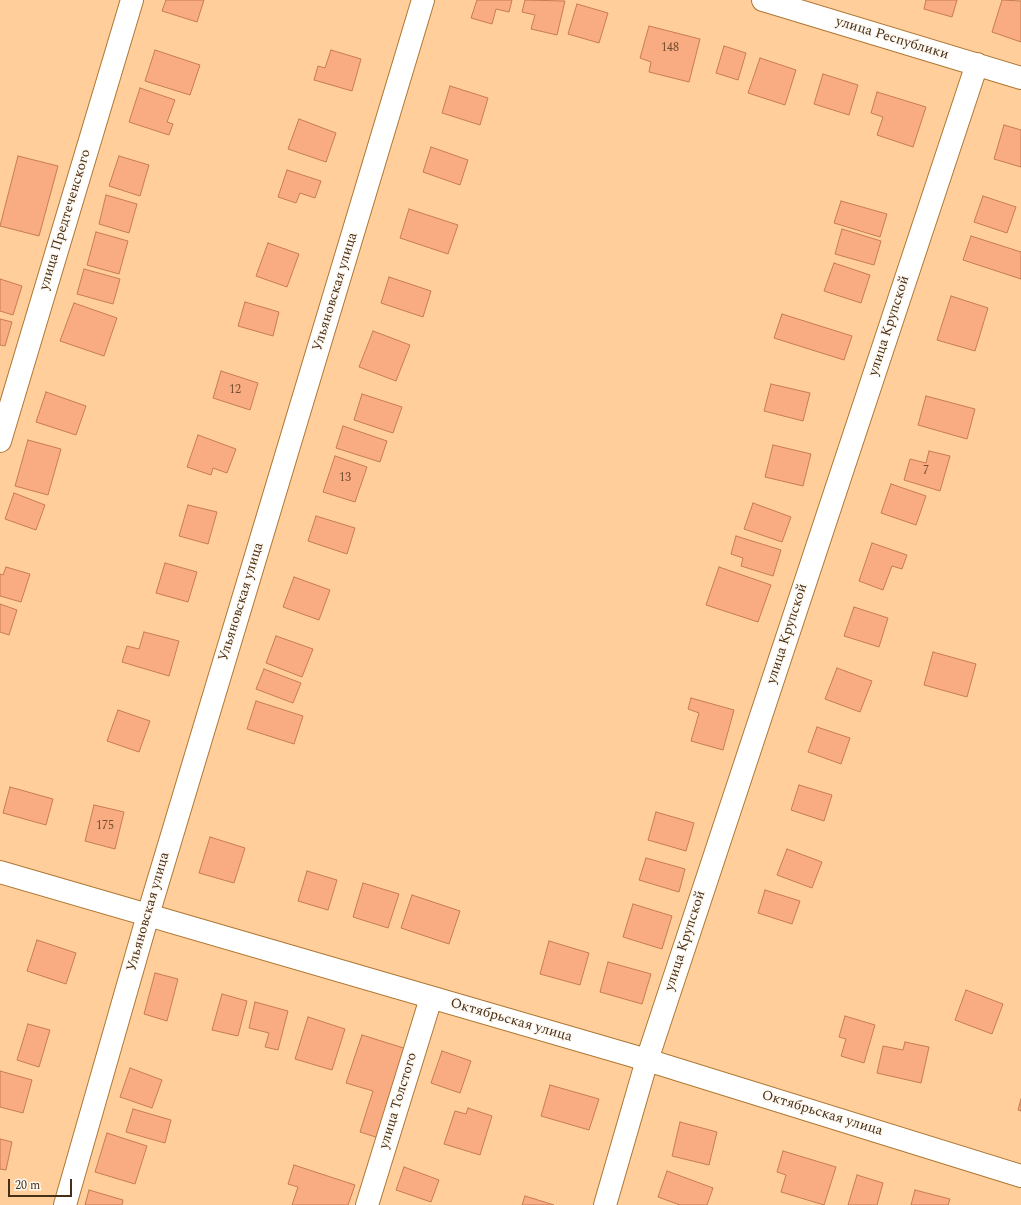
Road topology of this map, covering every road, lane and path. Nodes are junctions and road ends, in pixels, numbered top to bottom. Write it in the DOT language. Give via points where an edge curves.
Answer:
graph roads {
  1 [pos="132,0"];
  2 [pos="424,0"];
  3 [pos="762,0"];
  4 [pos="976,64"];
  5 [pos="1021,78"];
  6 [pos="0,441"];
  7 [pos="0,872"];
  8 [pos="148,914"];
  9 [pos="432,998"];
  10 [pos="647,1060"];
  11 [pos="1021,1176"];
  12 [pos="65,1205"];
  13 [pos="367,1205"];
  14 [pos="605,1205"];
  1 -- 6 [label="street, улица Предтеченского"];
  2 -- 8 [label="street, Ульяновская улица"];
  3 -- 4 [label="street, улица Республики"];
  4 -- 5 [label="street, улица Республики"];
  4 -- 10 [label="street, улица Крупской"];
  7 -- 8 [label="street, Октябрьская улица"];
  8 -- 9 [label="street, Октябрьская улица"];
  8 -- 12 [label="street, Ульяновская улица"];
  9 -- 10 [label="street, Октябрьская улица"];
  9 -- 13 [label="street, улица Толстого"];
  10 -- 11 [label="street, Октябрьская улица"];
  10 -- 14 [label="street, улица Крупской"];
}
